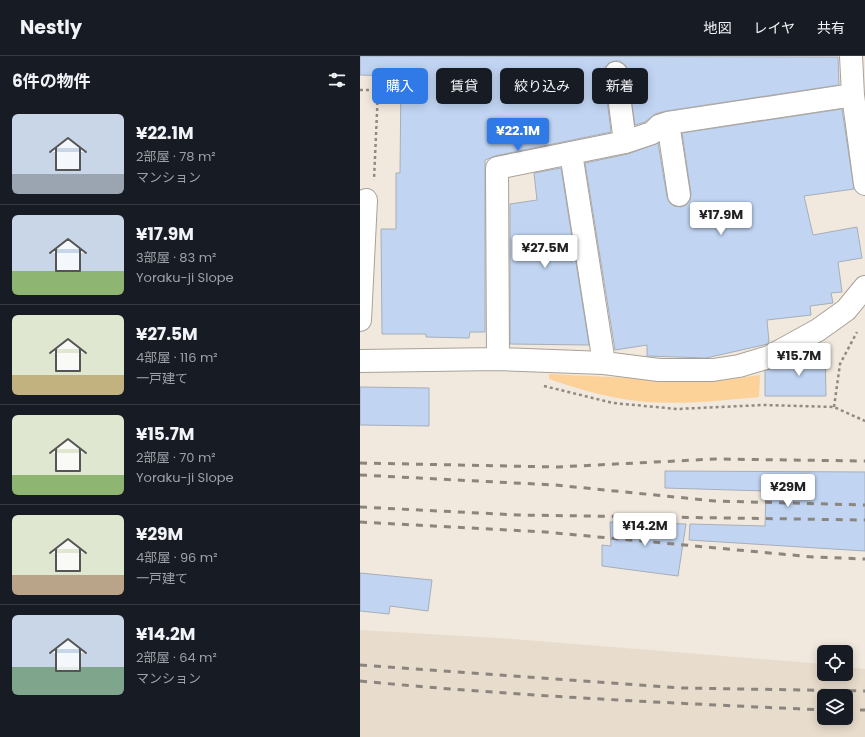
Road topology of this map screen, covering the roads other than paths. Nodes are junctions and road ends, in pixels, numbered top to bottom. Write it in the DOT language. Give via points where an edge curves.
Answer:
graph roads {
  1 [pos="851,56"];
  2 [pos="853,95"];
  3 [pos="620,104"];
  4 [pos="668,123"];
  5 [pos="625,142"];
  6 [pos="571,153"];
  7 [pos="865,184"];
  8 [pos="679,195"];
  9 [pos="366,200"];
  10 [pos="865,287"];
  11 [pos="360,320"];
  12 [pos="498,359"];
  13 [pos="360,361"];
  14 [pos="604,363"];
  1 -- 2 [label="street"];
  2 -- 4 [label="street"];
  2 -- 7 [label="street"];
  3 -- 5 [label="street"];
  4 -- 5 [label="street" via="659,126 652,133"];
  4 -- 8 [label="street"];
  5 -- 6 [label="street"];
  6 -- 12 [label="street" via="497,168"];
  6 -- 14 [label="street"];
  9 -- 11 [label="street"];
  10 -- 14 [label="street" via="846,310 818,330 769,357 739,366 713,370 659,370"];
  12 -- 13 [label="street"];
  12 -- 14 [label="street"];
}
